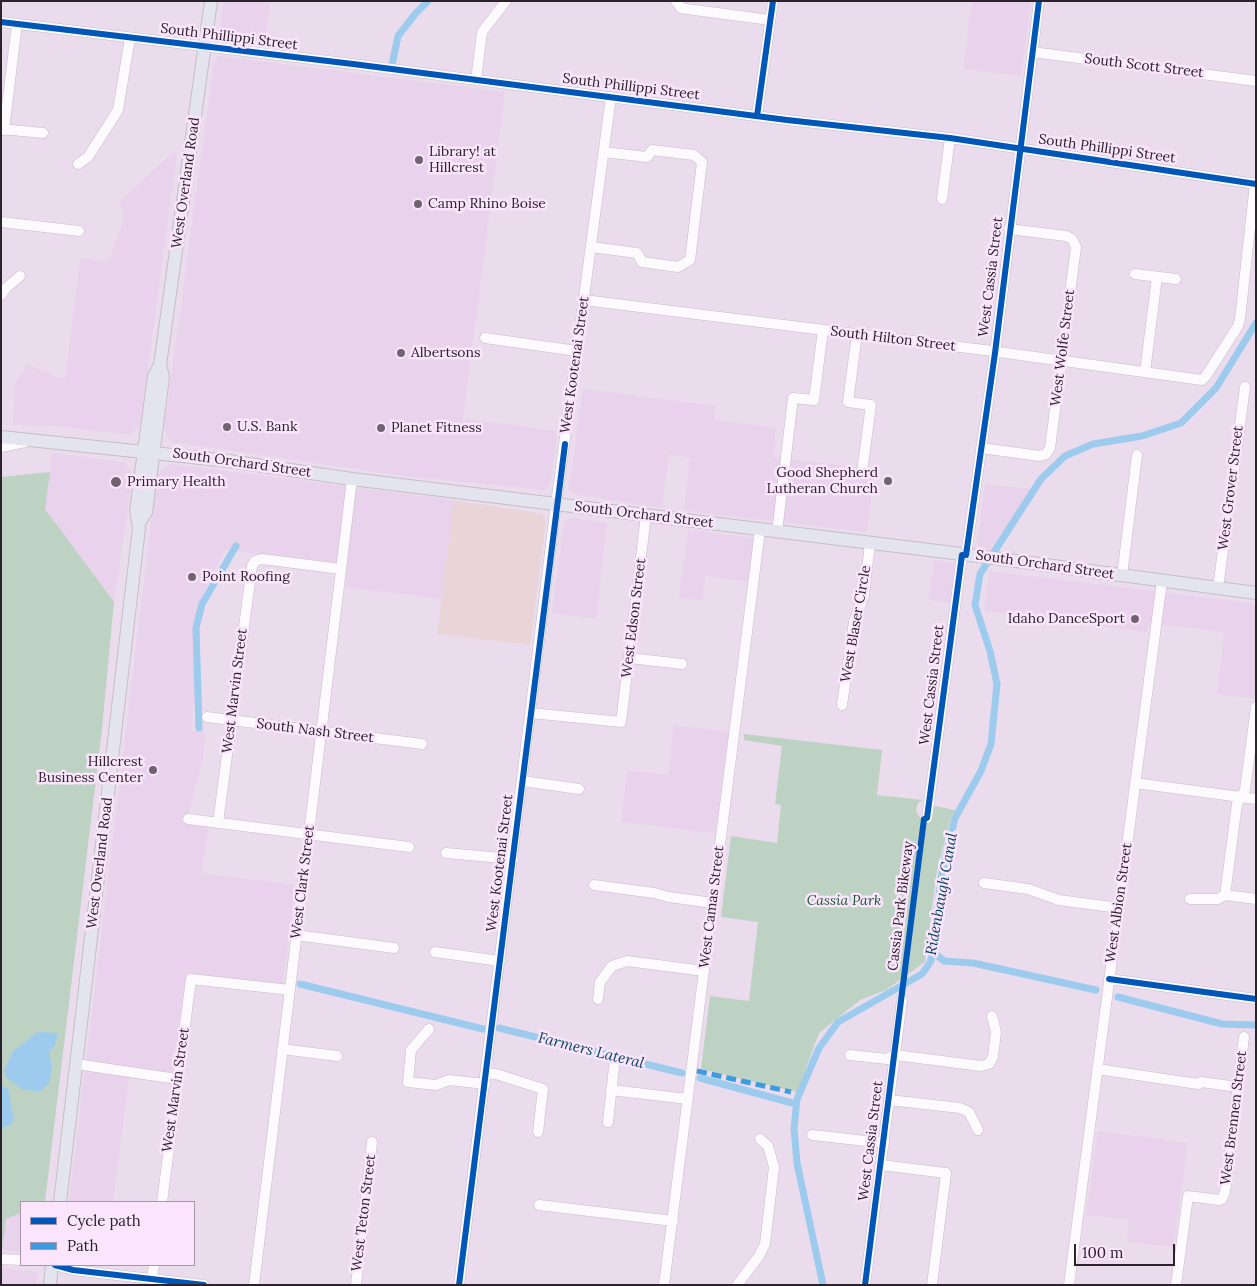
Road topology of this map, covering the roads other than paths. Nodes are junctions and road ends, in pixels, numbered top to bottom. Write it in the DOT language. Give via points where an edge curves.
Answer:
graph roads {
  1 [pos="211,1"];
  2 [pos="506,1"];
  3 [pos="772,1"];
  4 [pos="1039,1"];
  5 [pos="676,3"];
  6 [pos="770,20"];
  7 [pos="1,22"];
  8 [pos="17,24"];
  9 [pos="130,38"];
  10 [pos="205,47"];
  11 [pos="1032,52"];
  12 [pos="476,80"];
  13 [pos="1256,81"];
  14 [pos="611,97"];
  15 [pos="757,116"];
  16 [pos="2,130"];
  17 [pos="44,133"];
  18 [pos="950,138"];
  19 [pos="1019,149"];
  20 [pos="604,152"];
  21 [pos="78,164"];
  22 [pos="1256,184"];
  23 [pos="942,199"];
  24 [pos="1,222"];
  25 [pos="1009,229"];
  26 [pos="79,231"];
  27 [pos="591,247"];
  28 [pos="1135,274"];
  29 [pos="20,276"];
  30 [pos="1157,277"];
  31 [pos="1176,279"];
  32 [pos="1,294"];
  33 [pos="584,300"];
  34 [pos="823,330"];
  35 [pos="857,334"];
  36 [pos="485,338"];
  37 [pos="577,351"];
  38 [pos="994,352"];
  39 [pos="1061,361"];
  40 [pos="1145,372"];
  41 [pos="1244,387"];
  42 [pos="1,437"];
  43 [pos="31,440"];
  44 [pos="1,447"];
  45 [pos="981,448"];
  46 [pos="148,451"];
  47 [pos="1137,455"];
  48 [pos="862,472"];
  49 [pos="352,479"];
  50 [pos="556,504"];
  51 [pos="646,515"];
  52 [pos="760,530"];
  53 [pos="777,532"];
  54 [pos="870,543"];
  55 [pos="964,555"];
  56 [pos="341,569"];
  57 [pos="1122,576"];
  58 [pos="1162,581"];
  59 [pos="1218,588"];
  60 [pos="1256,593"];
  61 [pos="629,658"];
  62 [pos="682,664"];
  63 [pos="842,705"];
  64 [pos="1256,707"];
  65 [pos="531,713"];
  66 [pos="207,717"];
  67 [pos="232,720"];
  68 [pos="321,731"];
  69 [pos="422,744"];
  70 [pos="522,781"];
  71 [pos="1135,783"];
  72 [pos="579,789"];
  73 [pos="1240,797"];
  74 [pos="1256,799"];
  75 [pos="927,818"];
  76 [pos="188,819"];
  77 [pos="218,823"];
  78 [pos="308,834"];
  79 [pos="409,847"];
  80 [pos="446,853"];
  81 [pos="513,859"];
  82 [pos="984,883"];
  83 [pos="594,885"];
  84 [pos="1226,895"];
  85 [pos="1190,899"];
  86 [pos="1256,899"];
  87 [pos="713,903"];
  88 [pos="1118,908"];
  89 [pos="296,935"];
  90 [pos="394,948"];
  91 [pos="434,952"];
  92 [pos="500,961"];
  93 [pos="704,971"];
  94 [pos="1109,979"];
  95 [pos="290,990"];
  96 [pos="598,999"];
  97 [pos="1256,999"];
  98 [pos="902,1000"];
  99 [pos="992,1016"];
  100 [pos="429,1030"];
  101 [pos="1244,1037"];
  102 [pos="282,1049"];
  103 [pos="850,1055"];
  104 [pos="337,1056"];
  105 [pos="895,1056"];
  106 [pos="76,1064"];
  107 [pos="614,1067"];
  108 [pos="1097,1069"];
  109 [pos="486,1073"];
  110 [pos="177,1079"];
  111 [pos="485,1084"];
  112 [pos="1238,1087"];
  113 [pos="612,1090"];
  114 [pos="686,1099"];
  115 [pos="889,1100"];
  116 [pos="608,1122"];
  117 [pos="978,1130"];
  118 [pos="538,1132"];
  119 [pos="812,1135"];
  120 [pos="760,1139"];
  121 [pos="372,1142"];
  122 [pos="884,1143"];
  123 [pos="881,1165"];
  124 [pos="60,1201"];
  125 [pos="162,1201"];
  126 [pos="539,1205"];
  127 [pos="673,1220"];
  128 [pos="1,1259"];
  129 [pos="20,1260"];
  130 [pos="54,1266"];
  131 [pos="58,1266"];
  132 [pos="154,1266"];
  133 [pos="152,1278"];
  134 [pos="50,1285"];
  135 [pos="204,1285"];
  136 [pos="254,1285"];
  137 [pos="356,1285"];
  138 [pos="459,1285"];
  139 [pos="664,1285"];
  140 [pos="737,1285"];
  141 [pos="865,1285"];
  142 [pos="932,1285"];
  143 [pos="1069,1285"];
  144 [pos="1176,1285"];
  1 -- 10 [label="main road, West Overland Road"];
  2 -- 12 [label="street" via="482,32"];
  3 -- 6 [label="street"];
  4 -- 11 [label="street, West Cassia Street"];
  5 -- 6 [label="street" via="681,8"];
  6 -- 15 [label="street"];
  7 -- 8 [label="street, South Phillippi Street"];
  8 -- 9 [label="street, South Phillippi Street"];
  8 -- 16 [label="street"];
  9 -- 10 [label="street, South Phillippi Street"];
  9 -- 21 [label="street" via="118,110 88,157"];
  10 -- 12 [label="street, South Phillippi Street"];
  10 -- 46 [label="main road, West Overland Road" via="160,365 163,377"];
  11 -- 13 [label="street, South Scott Street"];
  11 -- 19 [label="street, West Cassia Street"];
  12 -- 14 [label="street, South Phillippi Street"];
  14 -- 15 [label="street, South Phillippi Street"];
  14 -- 20 [label="street, West Kootenai Street"];
  15 -- 18 [label="street, South Phillippi Street"];
  16 -- 17 [label="street"];
  18 -- 19 [label="street, South Phillippi Street"];
  18 -- 23 [label="street"];
  19 -- 22 [label="street, South Phillippi Street"];
  19 -- 25 [label="street, West Cassia Street"];
  20 -- 27 [label="street, West Kootenai Street"];
  20 -- 27 [label="street" via="647,157 652,150 694,155 702,162 690,260 678,267 642,262 637,253"];
  22 -- 40 [label="street, South Hilton Street" via="1240,319 1232,334 1202,380"];
  24 -- 26 [label="street"];
  25 -- 38 [label="street, West Cassia Street"];
  25 -- 39 [label="street, West Wolfe Street" via="1066,236 1076,247"];
  27 -- 33 [label="street, West Kootenai Street"];
  28 -- 30 [label="street"];
  29 -- 32 [label="street"];
  30 -- 31 [label="street"];
  30 -- 40 [label="street"];
  33 -- 34 [label="street, South Hilton Street"];
  33 -- 37 [label="street, West Kootenai Street"];
  34 -- 35 [label="street, South Hilton Street"];
  34 -- 53 [label="street" via="814,400 793,398"];
  35 -- 38 [label="street, South Hilton Street"];
  35 -- 48 [label="street" via="848,402 871,405"];
  36 -- 37 [label="street"];
  37 -- 50 [label="street, West Kootenai Street"];
  38 -- 39 [label="street, South Hilton Street"];
  38 -- 45 [label="street, West Cassia Street"];
  39 -- 40 [label="street, South Hilton Street"];
  39 -- 45 [label="street, West Wolfe Street" via="1050,448 1046,454 1040,456"];
  41 -- 59 [label="street, West Grover Street"];
  42 -- 43 [label="main road, South Orchard Street"];
  43 -- 44 [label="street"];
  43 -- 46 [label="main road, South Orchard Street"];
  45 -- 55 [label="street, West Cassia Street"];
  46 -- 49 [label="main road, South Orchard Street"];
  46 -- 106 [label="main road, West Overland Road" via="146,512 139,523"];
  47 -- 57 [label="street"];
  49 -- 50 [label="main road, South Orchard Street"];
  49 -- 56 [label="street, West Clark Street"];
  50 -- 51 [label="main road, South Orchard Street"];
  50 -- 65 [label="street, West Kootenai Street"];
  51 -- 52 [label="main road, South Orchard Street"];
  51 -- 61 [label="street, West Edson Street"];
  52 -- 53 [label="main road, South Orchard Street"];
  52 -- 87 [label="street, West Camas Street"];
  53 -- 54 [label="main road, South Orchard Street"];
  54 -- 55 [label="main road, South Orchard Street"];
  54 -- 63 [label="street, West Blaser Circle" via="864,595 854,622"];
  55 -- 57 [label="main road, South Orchard Street"];
  55 -- 75 [label="street, West Cassia Street"];
  56 -- 67 [label="street, West Marvin Street" via="262,559 255,561"];
  56 -- 68 [label="street, West Clark Street"];
  57 -- 58 [label="main road, South Orchard Street"];
  58 -- 59 [label="main road, South Orchard Street"];
  58 -- 71 [label="street, West Albion Street"];
  59 -- 60 [label="main road, South Orchard Street"];
  61 -- 62 [label="street"];
  61 -- 65 [label="street, West Edson Street" via="621,722"];
  64 -- 73 [label="street" via="1245,790"];
  65 -- 70 [label="street, West Kootenai Street"];
  66 -- 67 [label="street, South Nash Street"];
  67 -- 68 [label="street, South Nash Street"];
  67 -- 77 [label="street, West Marvin Street"];
  68 -- 69 [label="street, South Nash Street"];
  68 -- 78 [label="street, West Clark Street"];
  70 -- 72 [label="street, West Kootenai Street"];
  70 -- 81 [label="street, West Kootenai Street"];
  71 -- 73 [label="street"];
  71 -- 88 [label="street, West Albion Street"];
  73 -- 74 [label="street"];
  73 -- 84 [label="street" via="1236,804"];
  76 -- 77 [label="street"];
  77 -- 78 [label="street"];
  78 -- 79 [label="street"];
  78 -- 89 [label="street, West Clark Street"];
  80 -- 81 [label="street"];
  81 -- 92 [label="street, West Kootenai Street"];
  82 -- 88 [label="street" via="1028,889 1059,900"];
  83 -- 87 [label="street"];
  84 -- 85 [label="street" via="1218,899"];
  84 -- 86 [label="street"];
  87 -- 93 [label="street, West Camas Street"];
  88 -- 94 [label="street, West Albion Street"];
  89 -- 90 [label="street"];
  89 -- 95 [label="street, West Clark Street"];
  91 -- 92 [label="street"];
  92 -- 109 [label="street, West Kootenai Street"];
  93 -- 96 [label="street" via="627,961 612,966 600,982"];
  93 -- 114 [label="street, West Camas Street"];
  94 -- 97 [label="street"];
  94 -- 108 [label="street, West Albion Street"];
  95 -- 102 [label="street, West Clark Street"];
  95 -- 110 [label="street, West Marvin Street" via="191,979"];
  98 -- 105 [label="street, West Cassia Street"];
  99 -- 105 [label="street" via="996,1032 989,1064 981,1066"];
  100 -- 111 [label="street" via="411,1050 408,1082 436,1085 449,1080"];
  101 -- 112 [label="street, West Brennen Street"];
  102 -- 104 [label="street"];
  102 -- 136 [label="street, West Clark Street"];
  103 -- 105 [label="street" via="887,1059"];
  105 -- 115 [label="street, West Cassia Street"];
  106 -- 110 [label="street"];
  106 -- 124 [label="main road, West Overland Road"];
  107 -- 113 [label="street"];
  108 -- 112 [label="street"];
  108 -- 143 [label="street, West Albion Street"];
  109 -- 111 [label="street, West Kootenai Street"];
  109 -- 118 [label="street" via="543,1089"];
  110 -- 125 [label="street, West Marvin Street"];
  111 -- 138 [label="street, West Kootenai Street"];
  112 -- 144 [label="street, West Brennen Street" via="1225,1192 1222,1199 1216,1200 1188,1196"];
  113 -- 114 [label="street"];
  113 -- 116 [label="street"];
  114 -- 127 [label="street, West Camas Street"];
  115 -- 117 [label="street" via="960,1108 969,1112"];
  115 -- 122 [label="street, West Cassia Street"];
  119 -- 122 [label="street"];
  120 -- 140 [label="street" via="768,1146 774,1167 765,1244"];
  121 -- 137 [label="street, West Teton Street"];
  122 -- 123 [label="street, West Cassia Street"];
  123 -- 141 [label="street, West Cassia Street"];
  123 -- 142 [label="street" via="946,1174"];
  126 -- 127 [label="street"];
  127 -- 139 [label="street, West Camas Street"];
  128 -- 129 [label="street"];
  130 -- 134 [label="main road"];
  131 -- 133 [label="street"];
  132 -- 133 [label="street"];
  133 -- 135 [label="street"];
}
